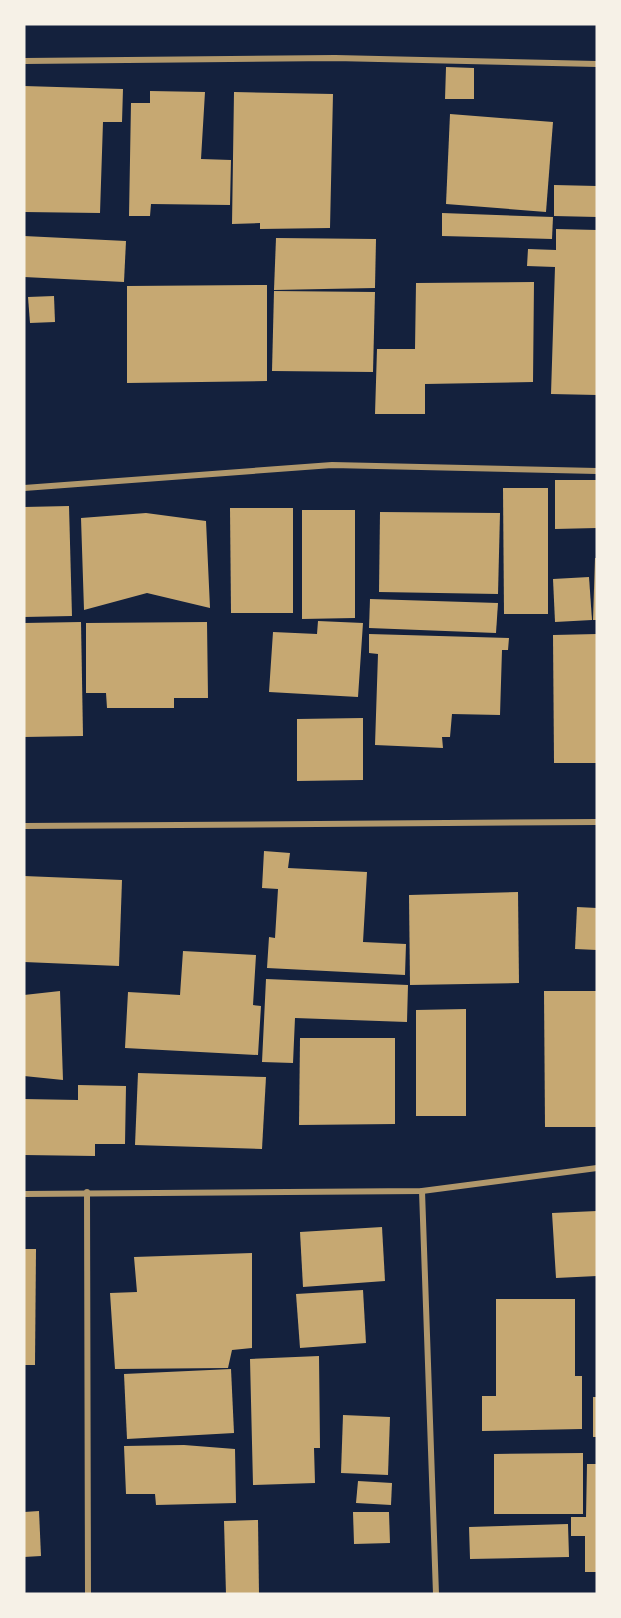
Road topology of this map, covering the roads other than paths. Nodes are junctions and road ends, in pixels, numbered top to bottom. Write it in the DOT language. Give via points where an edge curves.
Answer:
graph roads {
  1 [pos="24,62"];
  2 [pos="597,64"];
  3 [pos="597,471"];
  4 [pos="24,488"];
  5 [pos="597,822"];
  6 [pos="24,826"];
  7 [pos="597,1168"];
  8 [pos="422,1191"];
  9 [pos="87,1192"];
  10 [pos="24,1194"];
  11 [pos="88,1594"];
  12 [pos="436,1594"];
  1 -- 2 [label="street" via="335,58"];
  3 -- 4 [label="street" via="332,465"];
  5 -- 6 [label="street"];
  7 -- 8 [label="street"];
  8 -- 9 [label="street"];
  8 -- 12 [label="street"];
  9 -- 10 [label="street"];
  9 -- 11 [label="street"];
}
